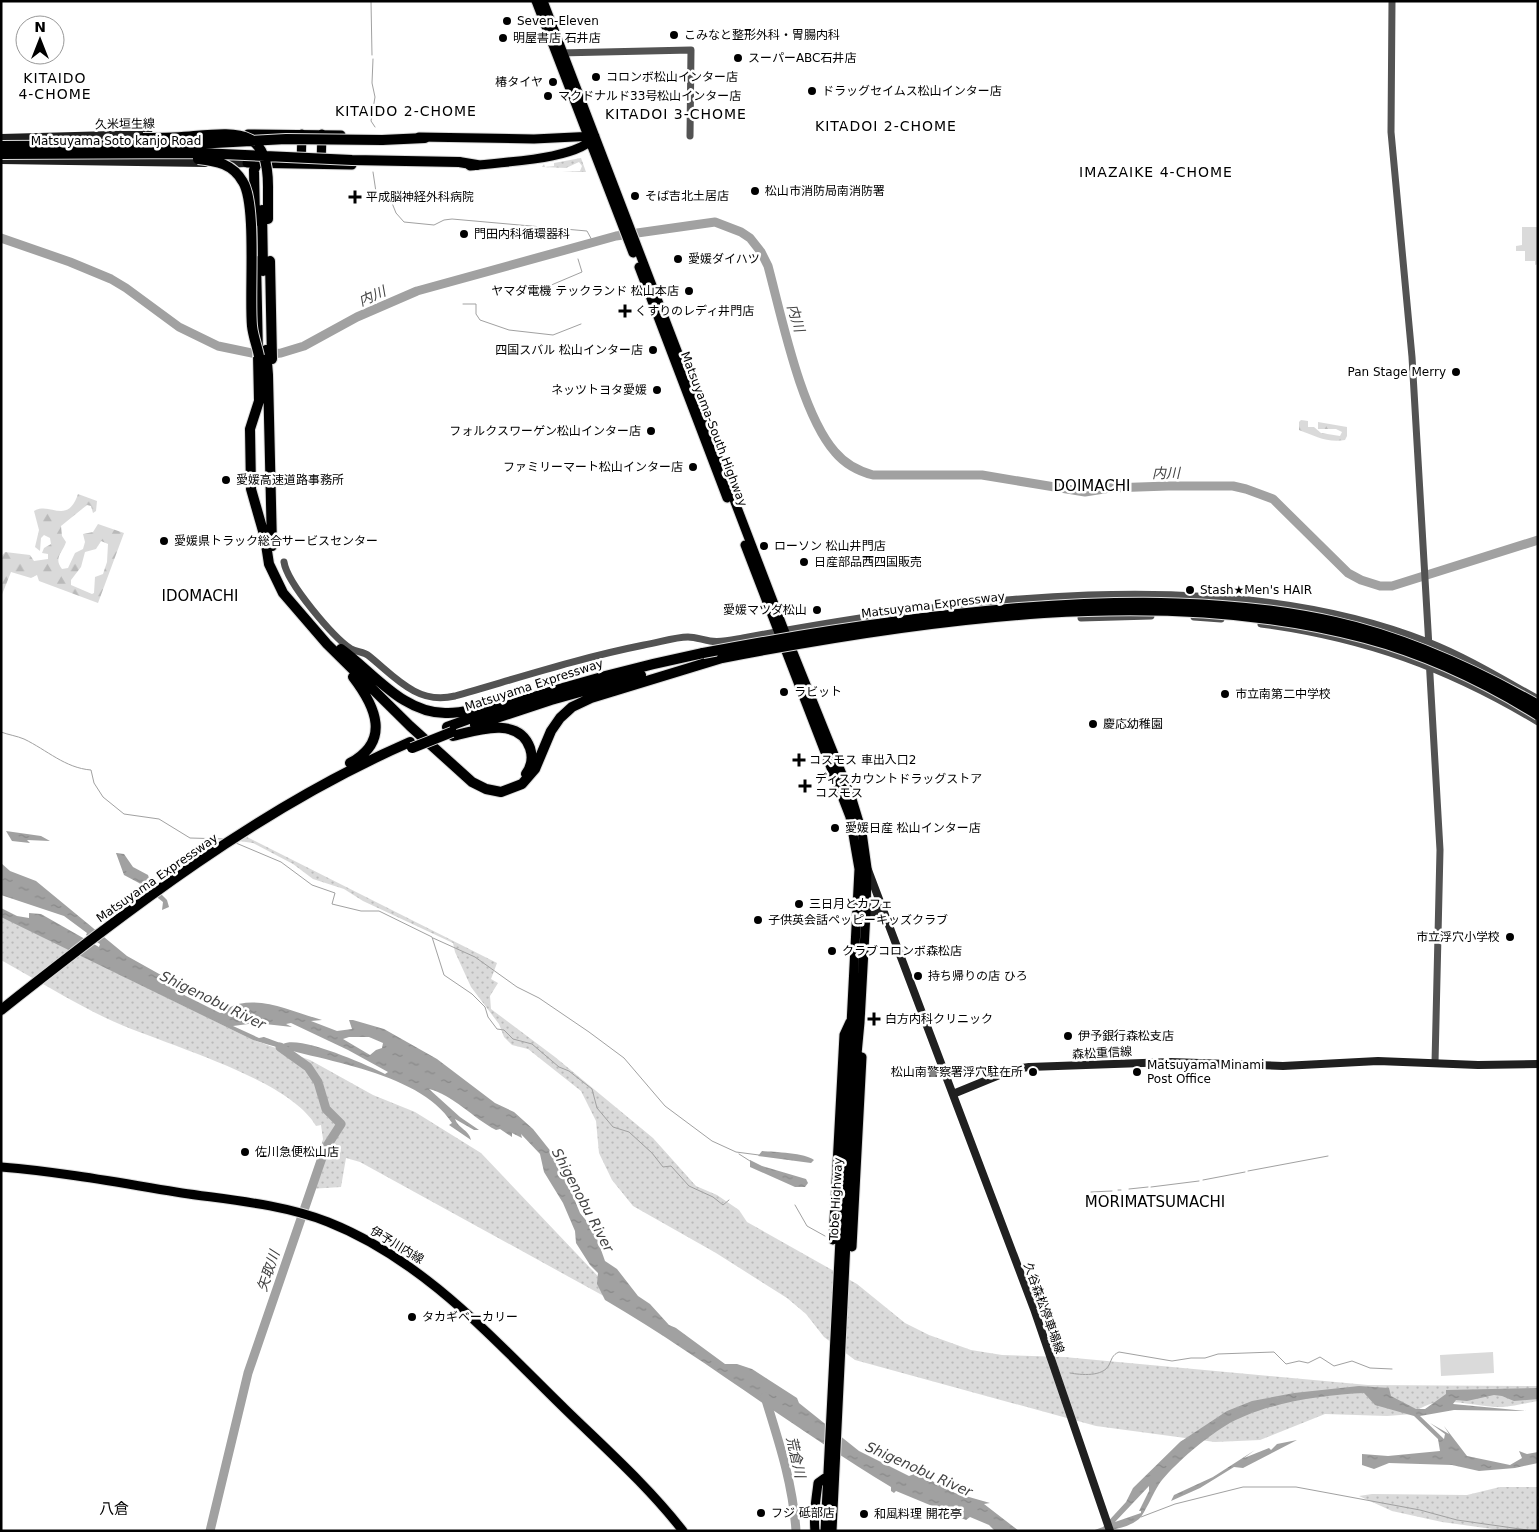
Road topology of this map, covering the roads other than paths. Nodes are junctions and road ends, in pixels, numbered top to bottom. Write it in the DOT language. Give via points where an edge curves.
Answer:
graph roads {
  1 [pos="536,1"];
  2 [pos="543,1"];
  3 [pos="1392,1"];
  4 [pos="559,54"];
  5 [pos="170,134"];
  6 [pos="252,134"];
  7 [pos="302,134"];
  8 [pos="322,134"];
  9 [pos="690,136"];
  10 [pos="1,138"];
  11 [pos="425,138"];
  12 [pos="591,138"];
  13 [pos="71,140"];
  14 [pos="1,146"];
  15 [pos="91,153"];
  16 [pos="1,154"];
  17 [pos="1,160"];
  18 [pos="69,161"];
  19 [pos="170,162"];
  20 [pos="252,163"];
  21 [pos="301,164"];
  22 [pos="321,164"];
  23 [pos="477,165"];
  24 [pos="264,361"];
  25 [pos="268,536"];
  26 [pos="284,562"];
  27 [pos="1081,618"];
  28 [pos="780,631"];
  29 [pos="1429,643"];
  30 [pos="705,659"];
  31 [pos="1429,666"];
  32 [pos="354,668"];
  33 [pos="1538,698"];
  34 [pos="524,699"];
  35 [pos="1538,704"];
  36 [pos="1538,715"];
  37 [pos="1538,722"];
  38 [pos="451,732"];
  39 [pos="316,788"];
  40 [pos="863,868"];
  41 [pos="862,912"];
  42 [pos="884,912"];
  43 [pos="1,1010"];
  44 [pos="856,1019"];
  45 [pos="1435,1063"];
  46 [pos="1538,1064"];
  47 [pos="953,1094"];
  48 [pos="850,1097"];
  49 [pos="1,1167"];
  50 [pos="832,1240"];
  51 [pos="852,1247"];
  52 [pos="828,1476"];
  53 [pos="822,1529"];
  54 [pos="683,1531"];
  55 [pos="838,1531"];
  56 [pos="1110,1531"];
  1 -- 4 [label="main road, Matsuyama-South Highway"];
  2 -- 4 [label="main road, Matsuyama-South Highway"];
  3 -- 29 [label="street" via="1391,132 1412,357"];
  4 -- 9 [label="street" via="691,50"];
  4 -- 12 [label="main road, Matsuyama-South Highway"];
  5 -- 6 [label="main road, 久米垣生線"];
  5 -- 13 [label="main road, 久米垣生線"];
  5 -- 19 [label="main road"];
  6 -- 7 [label="main road"];
  6 -- 20 [label="main road"];
  7 -- 8 [label="main road"];
  7 -- 21 [label="main road"];
  8 -- 11 [label="main road"];
  8 -- 22 [label="main road"];
  10 -- 13 [label="main road, 久米垣生線"];
  11 -- 12 [label="main road"];
  11 -- 13 [label="highway, Matsuyama Soto kanjo Road, bridge" via="178,145"];
  12 -- 23 [label="main road" via="580,147 555,156"];
  12 -- 28 [label="main road, Matsuyama-South Highway"];
  13 -- 14 [label="highway, Matsuyama Soto kanjo Road, bridge"];
  13 -- 18 [label="main road"];
  13 -- 24 [label="highway, bridge" via="230,133 252,141 265,160 268,175"];
  15 -- 16 [label="highway, Matsuyama Soto kanjo Road, bridge"];
  15 -- 23 [label="highway, Matsuyama Soto kanjo Road, bridge" via="231,154"];
  15 -- 24 [label="highway, bridge" via="218,161 238,175 245,184 248,197 252,326"];
  17 -- 18 [label="main road"];
  18 -- 19 [label="main road"];
  19 -- 20 [label="main road"];
  20 -- 21 [label="main road"];
  20 -- 24 [label="highway, bridge" via="261,170 259,245"];
  21 -- 22 [label="main road"];
  22 -- 23 [label="main road"];
  24 -- 25 [label="highway" via="268,375"];
  24 -- 25 [label="highway" via="259,401 250,429 251,489"];
  25 -- 32 [label="highway" via="284,582 341,648"];
  25 -- 32 [label="highway" via="269,564 277,583 294,608"];
  26 -- 28 [label="street" via="289,579 301,595 351,648 367,654 414,691 430,696 455,696 588,656 688,637 721,642"];
  27 -- 31 [label="street" via="1164,616 1237,620 1379,648"];
  28 -- 29 [label="street" via="983,603 1138,594 1282,604 1363,622"];
  28 -- 40 [label="main road, Matsuyama-South Highway" via="850,817"];
  29 -- 31 [label="street"];
  29 -- 33 [label="street"];
  30 -- 32 [label="highway" via="572,707 551,732 528,779 516,788 501,792 472,782 410,726"];
  30 -- 34 [label="highway, Matsuyama Expressway" via="591,678"];
  30 -- 35 [label="highway, Matsuyama Expressway, bridge" via="779,639 950,614 1053,605 1188,602 1297,614 1369,631 1454,661"];
  30 -- 36 [label="highway, Matsuyama Expressway, bridge" via="959,622 1112,611 1188,611 1297,623 1368,639 1451,670"];
  30 -- 38 [label="highway, Matsuyama Expressway" via="584,690"];
  31 -- 37 [label="street" via="1478,688"];
  31 -- 45 [label="street" via="1440,850"];
  32 -- 34 [label="highway" via="427,711 448,713"];
  32 -- 38 [label="highway" via="475,778 491,786 503,786 514,784 527,773 531,753 527,742 516,732 504,728"];
  32 -- 39 [label="highway" via="373,708 375,734 360,758"];
  34 -- 38 [label="highway, Matsuyama Expressway"];
  38 -- 39 [label="highway, bridge" via="365,762"];
  39 -- 43 [label="highway, Matsuyama Expressway" via="213,852"];
  40 -- 41 [label="main road, Tobe Highway"];
  40 -- 42 [label="main road"];
  41 -- 42 [label="main road"];
  41 -- 44 [label="main road, Tobe Highway"];
  42 -- 47 [label="main road"];
  44 -- 48 [label="main road, Tobe Highway"];
  44 -- 50 [label="main road" via="844,1035"];
  44 -- 51 [label="main road" via="863,1038"];
  45 -- 46 [label="main road, 森松重信線"];
  45 -- 47 [label="main road, 森松重信線" via="1378,1061 1283,1066 1171,1062 1021,1068"];
  47 -- 56 [label="main road, 久谷森松停車場線" via="1035,1312"];
  48 -- 52 [label="main road, Tobe Highway"];
  48 -- 52 [label="main road, Tobe Highway"];
  49 -- 54 [label="main road, 伊予川内線" via="76,1175 298,1212 375,1244 438,1288 650,1491"];
  52 -- 53 [label="main road, Tobe Highway"];
  52 -- 53 [label="main road" via="819,1501"];
  52 -- 53 [label="main road, Tobe Highway" via="832,1513"];
  52 -- 55 [label="main road"];
}
